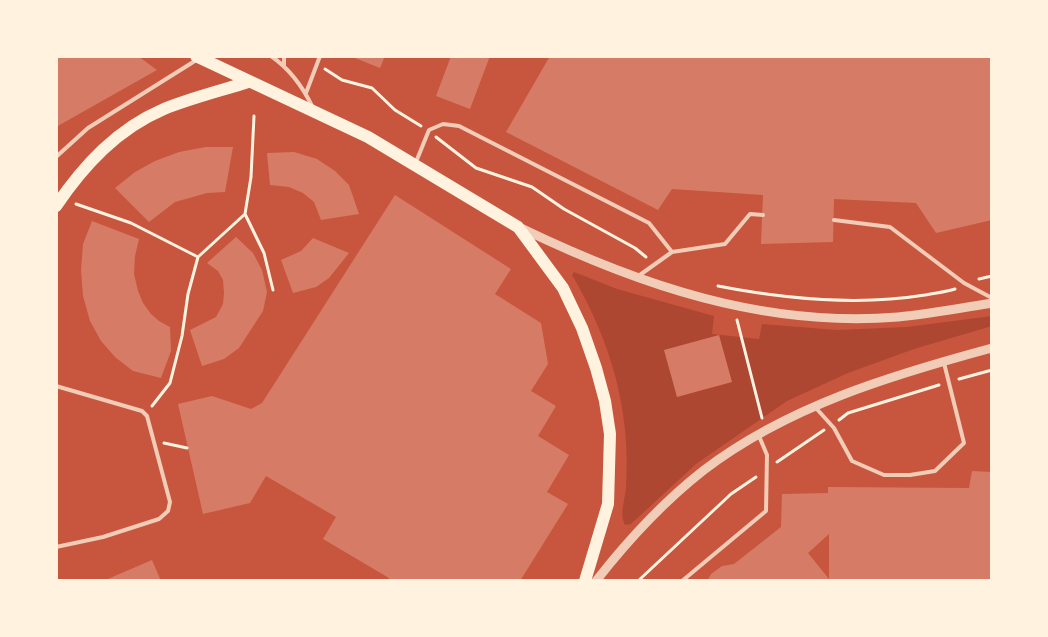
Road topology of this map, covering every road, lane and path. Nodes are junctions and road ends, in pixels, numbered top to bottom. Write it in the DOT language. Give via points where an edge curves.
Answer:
graph roads {
  1 [pos="271,56"];
  2 [pos="284,56"];
  3 [pos="320,56"];
  4 [pos="199,57"];
  5 [pos="284,65"];
  6 [pos="248,82"];
  7 [pos="306,94"];
  8 [pos="315,112"];
  9 [pos="254,116"];
  10 [pos="56,157"];
  11 [pos="414,166"];
  12 [pos="58,200"];
  13 [pos="245,214"];
  14 [pos="763,215"];
  15 [pos="834,220"];
  16 [pos="518,227"];
  17 [pos="672,252"];
  18 [pos="198,257"];
  19 [pos="636,278"];
  20 [pos="273,290"];
  21 [pos="992,298"];
  22 [pos="992,302"];
  23 [pos="734,307"];
  24 [pos="992,348"];
  25 [pos="944,361"];
  26 [pos="992,370"];
  27 [pos="950,382"];
  28 [pos="56,386"];
  29 [pos="815,407"];
  30 [pos="145,414"];
  31 [pos="831,425"];
  32 [pos="762,433"];
  33 [pos="156,441"];
  34 [pos="187,448"];
  35 [pos="766,470"];
  36 [pos="56,546"];
  37 [pos="585,581"];
  38 [pos="596,581"];
  39 [pos="638,581"];
  40 [pos="682,581"];
  1 -- 5 [label="lane"];
  2 -- 5 [label="lane"];
  3 -- 7 [label="lane"];
  4 -- 6 [label="main road"];
  4 -- 10 [label="lane" via="88,128"];
  5 -- 7 [label="lane"];
  6 -- 8 [label="main road"];
  6 -- 12 [label="main road" via="163,110 130,128 86,165"];
  7 -- 8 [label="lane"];
  8 -- 11 [label="main road" via="368,137"];
  9 -- 13 [label="path" via="251,177"];
  11 -- 16 [label="main road"];
  11 -- 17 [label="lane" via="429,130 443,124 459,126 649,223"];
  12 -- 18 [label="path" via="131,223"];
  13 -- 18 [label="path"];
  13 -- 20 [label="path" via="264,253"];
  14 -- 17 [label="lane" via="750,214 725,244"];
  15 -- 21 [label="lane" via="890,228 964,283"];
  16 -- 19 [label="street" via="582,258"];
  16 -- 37 [label="main road" via="563,288 582,328 605,400 610,434 608,504"];
  17 -- 19 [label="lane"];
  18 -- 30 [label="path" via="170,383"];
  19 -- 23 [label="street"];
  22 -- 23 [label="street" via="898,317 856,318 791,315"];
  23 -- 32 [label="path"];
  24 -- 25 [label="street"];
  25 -- 27 [label="lane"];
  25 -- 29 [label="street" via="877,381"];
  26 -- 27 [label="path"];
  27 -- 31 [label="path" via="848,413"];
  27 -- 31 [label="lane" via="964,443 935,471 884,475 852,461"];
  28 -- 30 [label="lane"];
  29 -- 31 [label="lane"];
  29 -- 32 [label="street"];
  30 -- 33 [label="lane"];
  31 -- 35 [label="path"];
  32 -- 35 [label="lane" via="767,455"];
  32 -- 38 [label="street" via="678,492 648,519"];
  33 -- 34 [label="path"];
  33 -- 36 [label="lane" via="170,502 168,512 159,519 103,536"];
  35 -- 39 [label="path" via="731,494"];
  35 -- 40 [label="lane" via="766,511"];
}
